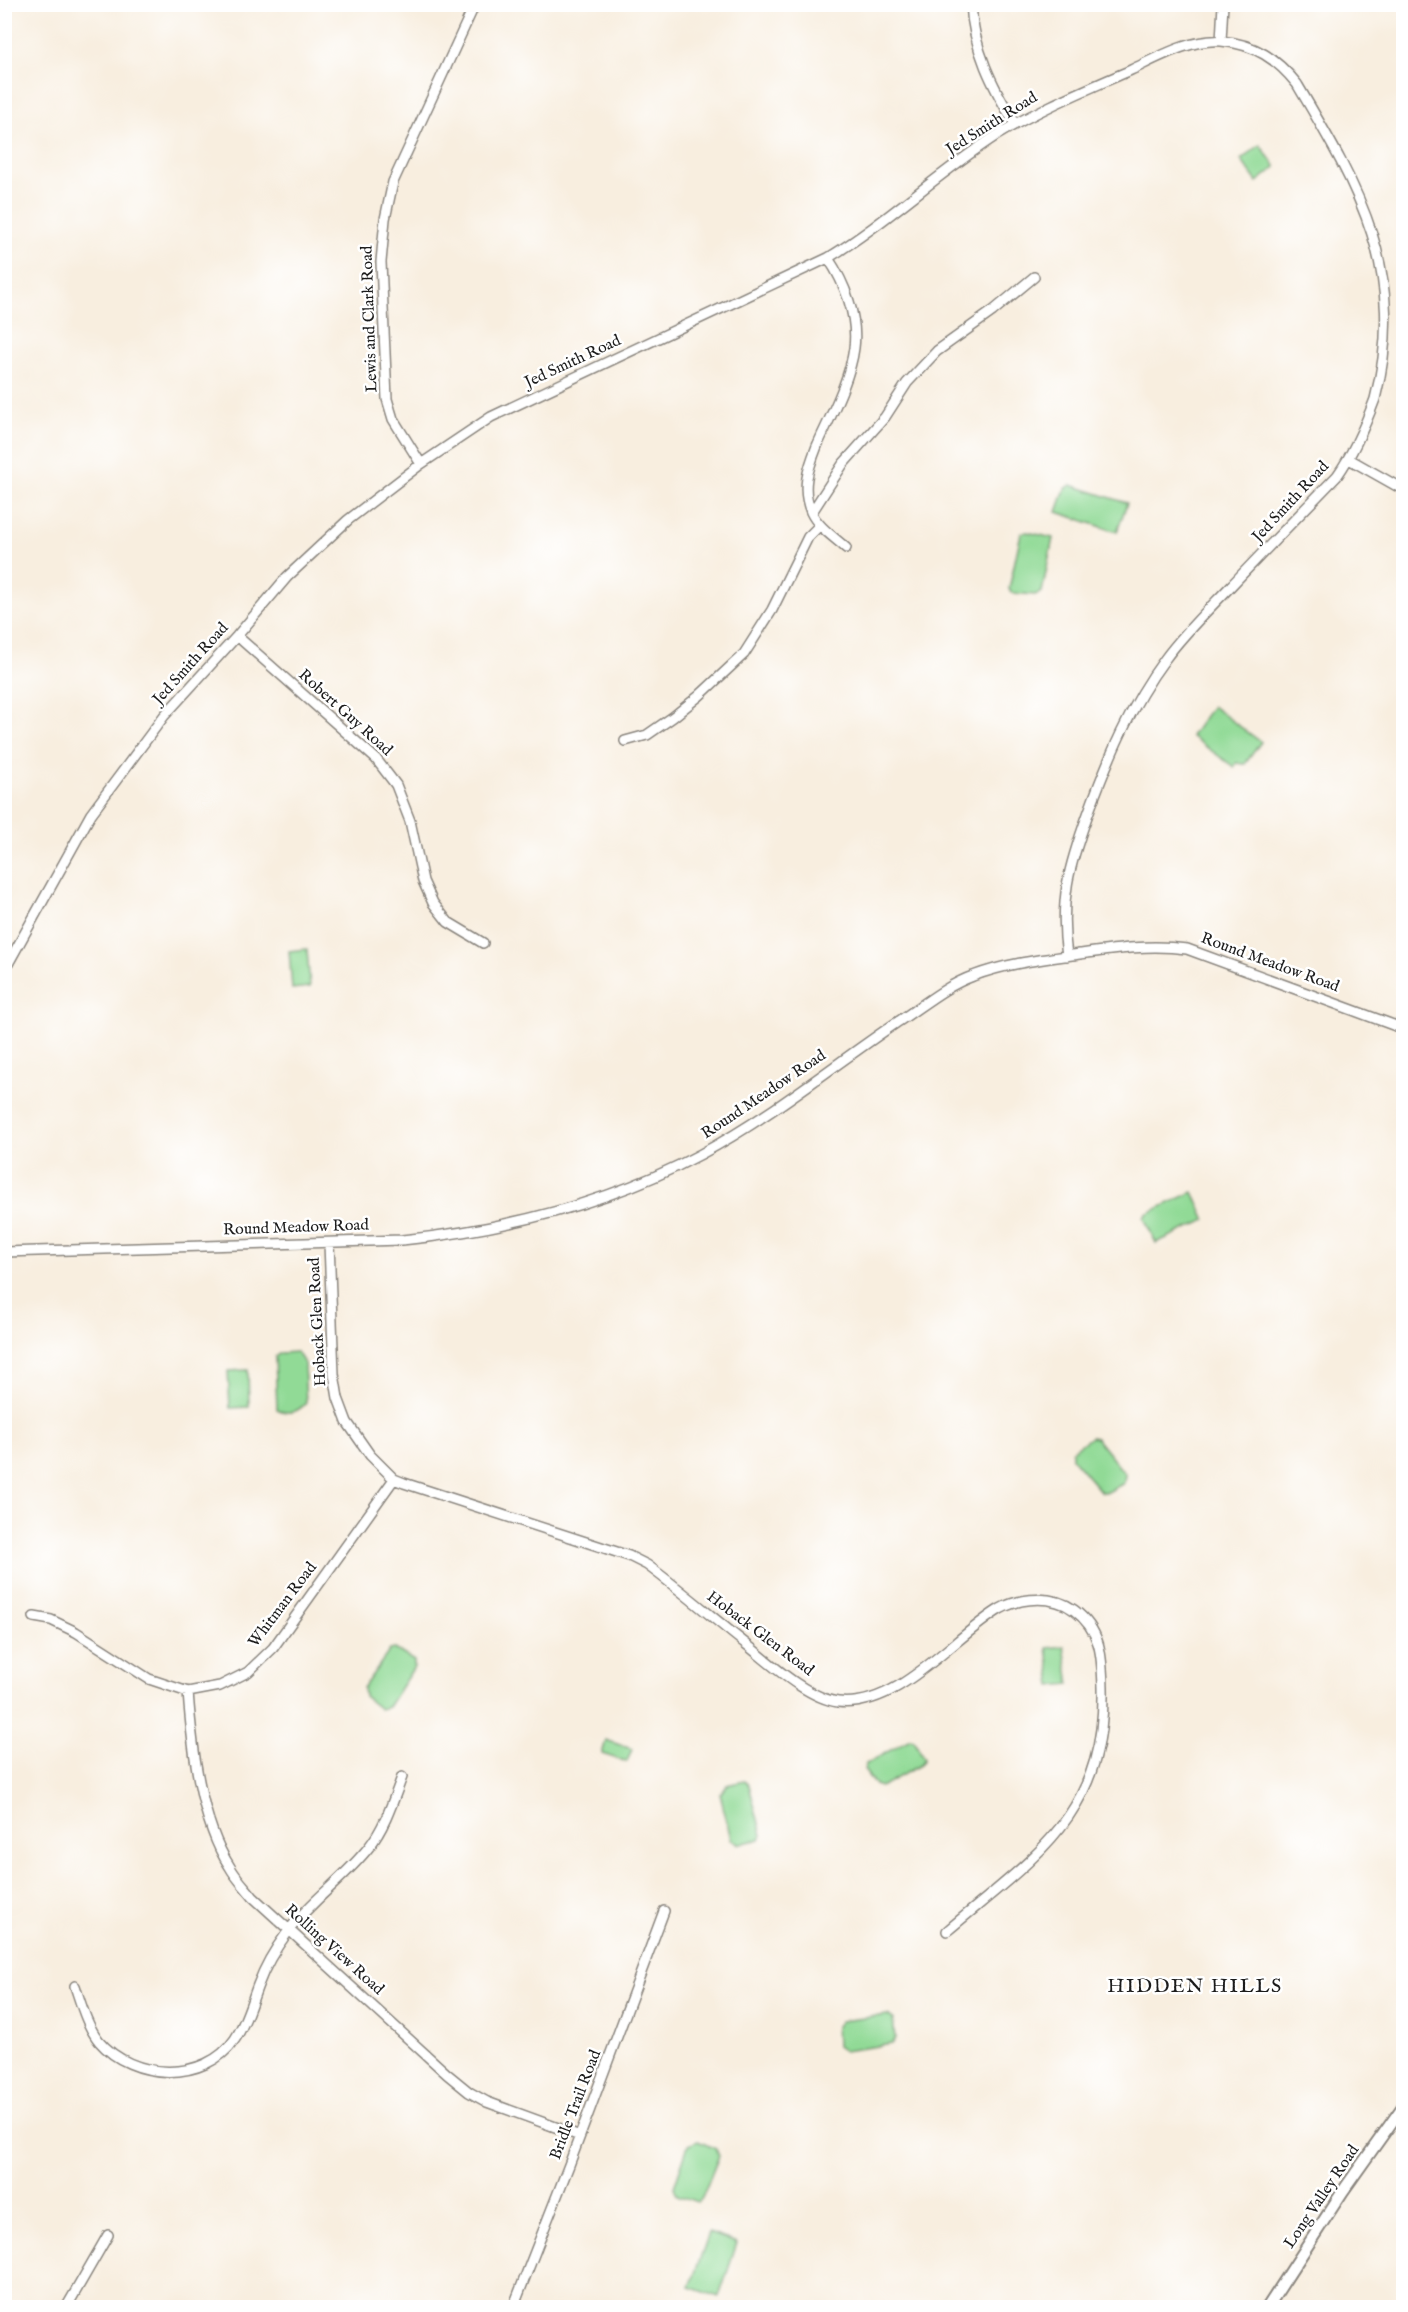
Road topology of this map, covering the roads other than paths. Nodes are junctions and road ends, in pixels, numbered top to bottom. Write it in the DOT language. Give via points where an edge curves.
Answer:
graph roads {
  1 [pos="971,4"];
  2 [pos="1223,4"];
  3 [pos="475,5"];
  4 [pos="1221,41"];
  5 [pos="1015,124"];
  6 [pos="828,258"];
  7 [pos="1035,277"];
  8 [pos="1349,459"];
  9 [pos="421,464"];
  10 [pos="1404,490"];
  11 [pos="812,512"];
  12 [pos="820,525"];
  13 [pos="846,548"];
  14 [pos="237,636"];
  15 [pos="625,741"];
  16 [pos="483,943"];
  17 [pos="1067,956"];
  18 [pos="4,971"];
  19 [pos="1404,1029"];
  20 [pos="329,1243"];
  21 [pos="4,1252"];
  22 [pos="394,1479"];
  23 [pos="34,1617"];
  24 [pos="188,1692"];
  25 [pos="402,1777"];
  26 [pos="663,1911"];
  27 [pos="289,1930"];
  28 [pos="947,1931"];
  29 [pos="75,1986"];
  30 [pos="1404,2105"];
  31 [pos="580,2136"];
  32 [pos="108,2235"];
  33 [pos="66,2307"];
  34 [pos="513,2307"];
  35 [pos="1267,2307"];
  1 -- 5 [label="street" via="978,48 997,94"];
  2 -- 4 [label="street"];
  3 -- 9 [label="street, Lewis and Clark Road" via="393,182 385,219 381,262 387,399 393,419"];
  4 -- 5 [label="street, Jed Smith Road" via="1184,47"];
  4 -- 8 [label="street, Jed Smith Road" via="1264,53 1298,84 1356,182 1382,249 1393,315 1389,345 1382,378"];
  5 -- 6 [label="street, Jed Smith Road"];
  6 -- 9 [label="street, Jed Smith Road" via="491,417"];
  6 -- 11 [label="street" via="841,280 852,313 854,347 807,473 806,492"];
  7 -- 11 [label="street" via="937,351 843,464"];
  8 -- 10 [label="street"];
  8 -- 17 [label="street, Jed Smith Road" via="1182,638 1131,713 1099,782 1071,862 1063,922"];
  9 -- 14 [label="street, Jed Smith Road" via="340,528 287,577"];
  11 -- 12 [label="street"];
  12 -- 13 [label="street"];
  12 -- 15 [label="street" via="808,537 772,610 744,654 656,729"];
  14 -- 16 [label="street, Robert Guy Road" via="376,759 396,784 410,821 423,881 433,903 448,922"];
  14 -- 18 [label="street, Jed Smith Road" via="164,716 91,814"];
  17 -- 19 [label="street, Round Meadow Road" via="1142,946 1188,950"];
  17 -- 20 [label="street, Round Meadow Road" via="1000,967 948,988 759,1120 703,1154 630,1187 557,1212 486,1229 402,1240"];
  20 -- 21 [label="street, Round Meadow Road"];
  20 -- 22 [label="street, Hoback Glen Road" via="338,1398 358,1440"];
  22 -- 24 [label="street, Whitman Road" via="273,1648 249,1672 220,1686"];
  22 -- 28 [label="street, Hoback Glen Road" via="647,1565 782,1672 837,1702 859,1701 896,1686 1001,1609 1025,1600 1050,1600 1072,1608 1096,1637 1102,1655 1097,1757 1086,1787 1072,1813 1039,1852"];
  23 -- 24 [label="street, Whitman Road" via="76,1632 149,1679"];
  24 -- 27 [label="street, Rolling View Road" via="192,1746 213,1832 230,1867 253,1897"];
  25 -- 27 [label="street" via="385,1821 369,1847"];
  26 -- 31 [label="street, Bridle Trail Road"];
  27 -- 29 [label="street" via="271,1954 235,2040 222,2054 192,2069 173,2073 152,2070 130,2064 112,2052 99,2040"];
  27 -- 31 [label="street, Rolling View Road" via="469,2092"];
  30 -- 35 [label="street, Long Valley Road"];
  31 -- 34 [label="street, Bridle Trail Road"];
  32 -- 33 [label="street"];
}
